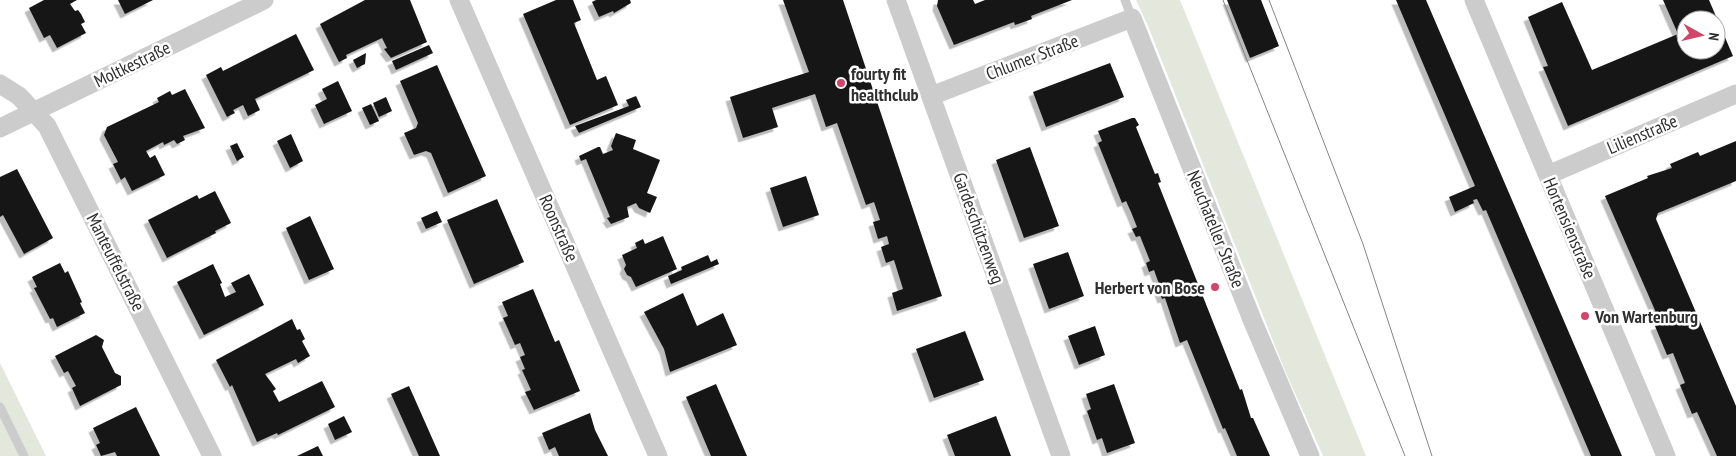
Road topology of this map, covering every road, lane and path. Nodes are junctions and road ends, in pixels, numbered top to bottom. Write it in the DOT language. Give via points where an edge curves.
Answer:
graph roads {
  1 [pos="264,0"];
  2 [pos="459,0"];
  3 [pos="896,0"];
  4 [pos="1125,0"];
  5 [pos="1474,0"];
  6 [pos="1132,18"];
  7 [pos="0,84"];
  8 [pos="1736,94"];
  9 [pos="931,96"];
  10 [pos="34,111"];
  11 [pos="0,128"];
  12 [pos="1548,175"];
  13 [pos="0,407"];
  14 [pos="24,456"];
  15 [pos="212,456"];
  16 [pos="658,456"];
  17 [pos="1061,456"];
  18 [pos="1310,456"];
  19 [pos="1666,456"];
  1 -- 10 [label="street, Moltkestraße"];
  2 -- 16 [label="street, Roonstraße"];
  3 -- 9 [label="street, Gardeschützenweg"];
  4 -- 6 [label="lane, Neuchateller Straße"];
  5 -- 12 [label="street, Hortensienstraße"];
  6 -- 9 [label="street, Chlumer Straße"];
  6 -- 18 [label="street, Neuchateller Straße"];
  7 -- 10 [label="street, Manteuffelstraße"];
  8 -- 12 [label="street, Lilienstraße"];
  9 -- 17 [label="street, Gardeschützenweg"];
  10 -- 11 [label="street, Moltkestraße"];
  10 -- 15 [label="street, Manteuffelstraße" via="48,126"];
  12 -- 19 [label="street, Hortensienstraße"];
  13 -- 14 [label="lane"];
}
